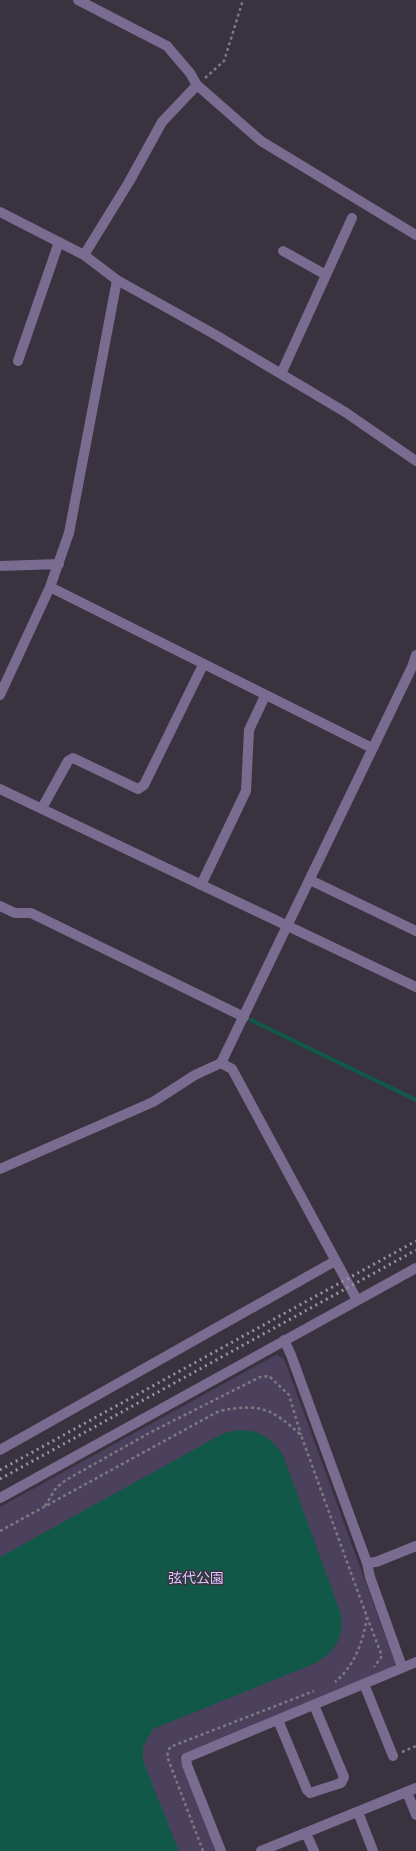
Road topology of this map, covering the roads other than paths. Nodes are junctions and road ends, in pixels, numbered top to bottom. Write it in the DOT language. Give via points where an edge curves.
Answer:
graph roads {
  1 [pos="78,0"];
  2 [pos="197,85"];
  3 [pos="0,212"];
  4 [pos="352,218"];
  5 [pos="416,235"];
  6 [pos="59,242"];
  7 [pos="283,251"];
  8 [pos="84,255"];
  9 [pos="326,275"];
  10 [pos="117,280"];
  11 [pos="18,361"];
  12 [pos="280,374"];
  13 [pos="416,461"];
  14 [pos="59,564"];
  15 [pos="0,566"];
  16 [pos="50,587"];
  17 [pos="416,655"];
  18 [pos="203,665"];
  19 [pos="0,695"];
  20 [pos="265,696"];
  21 [pos="372,748"];
  22 [pos="0,789"];
  23 [pos="42,808"];
  24 [pos="310,880"];
  25 [pos="201,884"];
  26 [pos="0,906"];
  27 [pos="287,926"];
  28 [pos="416,931"];
  29 [pos="416,986"];
  30 [pos="244,1017"];
  31 [pos="222,1063"];
  32 [pos="0,1169"];
  33 [pos="335,1261"];
  34 [pos="416,1268"];
  35 [pos="357,1300"];
  36 [pos="284,1340"];
  37 [pos="0,1450"];
  38 [pos="0,1498"];
  39 [pos="416,1546"];
  40 [pos="367,1563"];
  41 [pos="416,1662"];
  42 [pos="402,1667"];
  43 [pos="364,1684"];
  44 [pos="314,1705"];
  45 [pos="278,1720"];
  46 [pos="393,1756"];
  47 [pos="412,1790"];
  48 [pos="358,1812"];
  49 [pos="416,1815"];
  50 [pos="306,1833"];
  51 [pos="221,1851"];
  52 [pos="261,1851"];
  53 [pos="314,1851"];
  54 [pos="373,1851"];
  1 -- 2 [label="street" via="167,46"];
  2 -- 5 [label="street" via="260,140"];
  2 -- 8 [label="street" via="162,122"];
  3 -- 6 [label="street"];
  4 -- 9 [label="street"];
  6 -- 8 [label="street"];
  6 -- 11 [label="street"];
  7 -- 9 [label="street"];
  8 -- 10 [label="street"];
  9 -- 12 [label="street"];
  10 -- 12 [label="street"];
  10 -- 14 [label="street" via="70,534"];
  12 -- 13 [label="street" via="345,412"];
  14 -- 15 [label="street"];
  14 -- 16 [label="street"];
  16 -- 18 [label="street" via="198,660"];
  16 -- 19 [label="street"];
  17 -- 21 [label="street"];
  18 -- 20 [label="street"];
  18 -- 23 [label="street" via="144,785 138,789 73,758 68,761"];
  20 -- 21 [label="street"];
  20 -- 25 [label="street" via="249,730 246,791"];
  21 -- 24 [label="street"];
  22 -- 23 [label="street"];
  23 -- 25 [label="street"];
  24 -- 27 [label="street"];
  24 -- 28 [label="street"];
  25 -- 27 [label="street"];
  26 -- 30 [label="street" via="15,913 31,913"];
  27 -- 29 [label="street"];
  27 -- 30 [label="street"];
  30 -- 31 [label="street"];
  31 -- 32 [label="street" via="195,1075 153,1102"];
  31 -- 33 [label="street" via="232,1069"];
  33 -- 35 [label="street"];
  33 -- 37 [label="street"];
  34 -- 35 [label="street"];
  35 -- 36 [label="street"];
  36 -- 38 [label="street"];
  36 -- 40 [label="street"];
  39 -- 40 [label="street" via="376,1562"];
  40 -- 42 [label="street"];
  41 -- 42 [label="street"];
  42 -- 43 [label="street"];
  43 -- 44 [label="street"];
  43 -- 46 [label="street"];
  44 -- 45 [label="street"];
  44 -- 45 [label="street" via="344,1777 341,1783 329,1788 310,1793 307,1790"];
  45 -- 51 [label="street" via="186,1758"];
  47 -- 48 [label="street"];
  47 -- 49 [label="street"];
  48 -- 50 [label="street"];
  48 -- 54 [label="street"];
  50 -- 52 [label="street"];
  50 -- 53 [label="street"];
}
